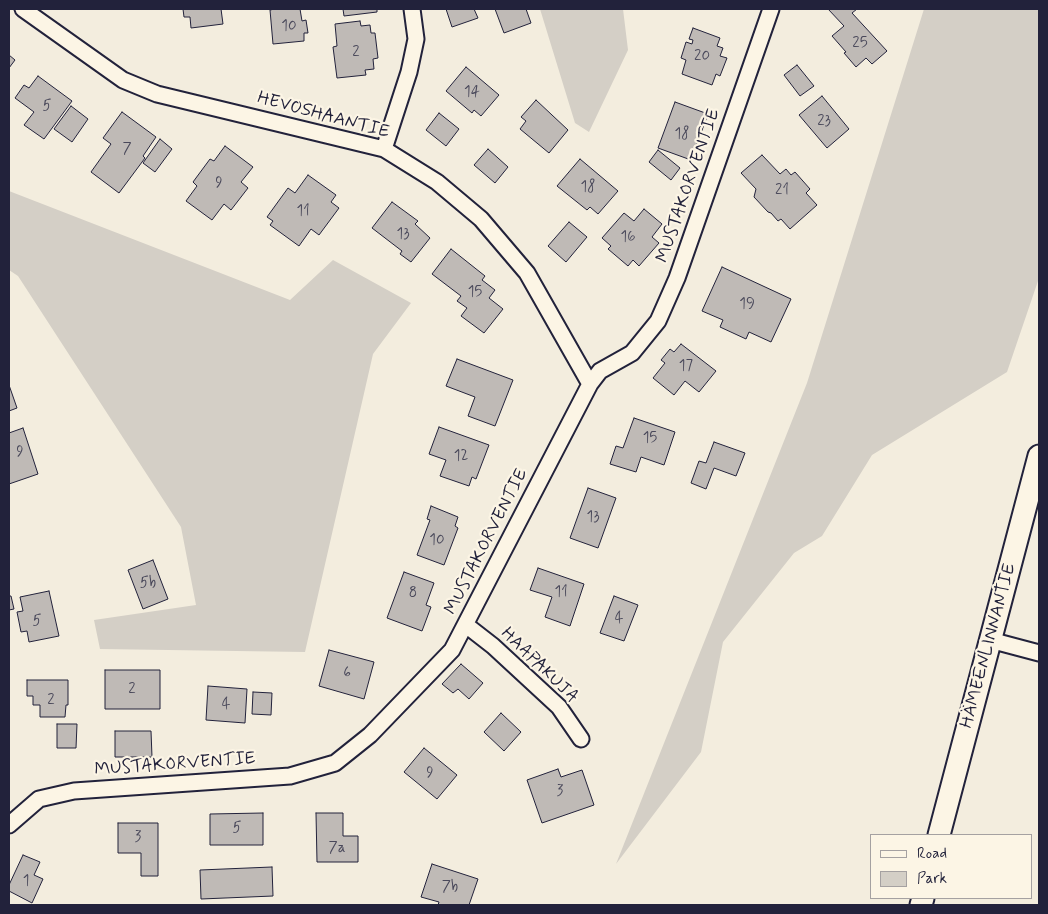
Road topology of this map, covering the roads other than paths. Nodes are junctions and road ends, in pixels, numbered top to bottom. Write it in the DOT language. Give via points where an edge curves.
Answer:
graph roads {
  1 [pos="23,9"];
  2 [pos="412,9"];
  3 [pos="772,9"];
  4 [pos="384,149"];
  5 [pos="590,384"];
  6 [pos="1039,456"];
  7 [pos="466,625"];
  8 [pos="990,640"];
  9 [pos="1039,652"];
  10 [pos="581,738"];
  11 [pos="9,825"];
  12 [pos="940,834"];
  1 -- 4 [label="street, HEVOSHAANTIE" via="123,80 157,94"];
  2 -- 4 [label="street" via="416,39"];
  3 -- 5 [label="street, MUSTAKORVENTIE" via="677,278 658,322 632,353 600,372"];
  4 -- 5 [label="street, HEVOSHAANTIE" via="437,182 480,219 527,273"];
  5 -- 7 [label="street, MUSTAKORVENTIE"];
  6 -- 8 [label="main road, HÄMEENLINNANTIE"];
  7 -- 10 [label="street, HAAPAKUJA" via="559,707"];
  7 -- 11 [label="street, MUSTAKORVENTIE" via="452,650 370,735 335,763 290,776 74,791 39,799"];
  8 -- 9 [label="street"];
  8 -- 12 [label="main road, HÄMEENLINNANTIE"];
}
